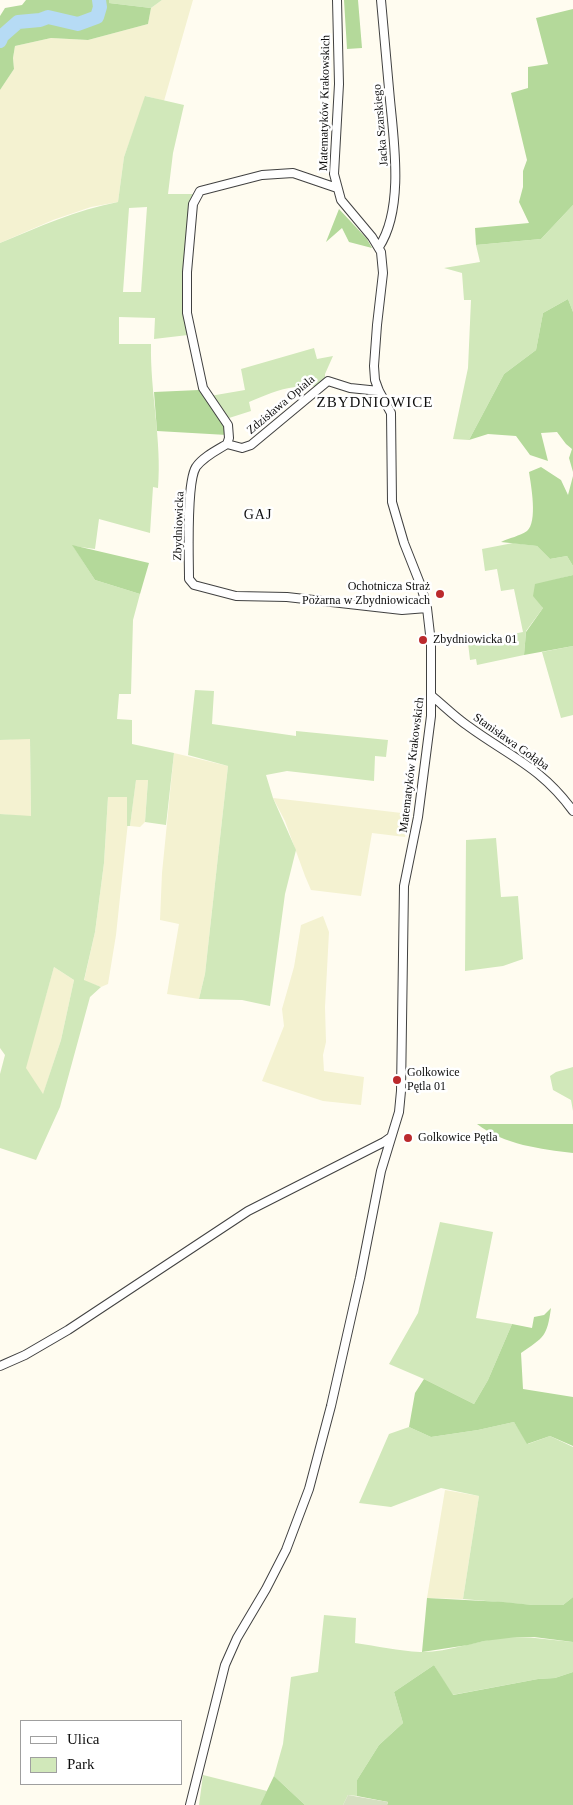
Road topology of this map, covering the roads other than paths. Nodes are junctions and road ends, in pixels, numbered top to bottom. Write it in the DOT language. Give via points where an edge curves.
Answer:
graph roads {
  1 [pos="337,0"];
  2 [pos="381,0"];
  3 [pos="337,188"];
  4 [pos="379,247"];
  5 [pos="379,391"];
  6 [pos="227,444"];
  7 [pos="428,608"];
  8 [pos="432,696"];
  9 [pos="573,811"];
  10 [pos="391,1137"];
  11 [pos="0,1366"];
  12 [pos="190,1805"];
  1 -- 3 [label="street, Matematyków Krakowskich" via="339,84 334,174"];
  2 -- 4 [label="street, Jacka Szarskiego" via="396,168 386,237"];
  3 -- 4 [label="street, Matematyków Krakowskich" via="341,200"];
  3 -- 6 [label="street" via="293,173 262,175 197,194 193,204 187,272 188,313 203,388 228,424"];
  4 -- 5 [label="street, Matematyków Krakowskich" via="383,273 374,366"];
  5 -- 6 [label="street, Zdzisława Opiala" via="350,388 328,381 251,445 242,448"];
  5 -- 7 [label="street, Matematyków Krakowskich" via="391,413 392,502"];
  6 -- 7 [label="street, Zbydniowicka" via="195,469 190,504 189,579 194,584 236,596 286,597 402,610"];
  7 -- 8 [label="street, Matematyków Krakowskich"];
  8 -- 9 [label="street, Stanisława Gołąba" via="468,726 550,782"];
  8 -- 10 [label="street, Matematyków Krakowskich" via="418,817 404,886 402,1083"];
  10 -- 11 [label="street" via="248,1211 68,1330"];
  10 -- 12 [label="street, Matematyków Krakowskich" via="382,1165 331,1406 309,1489 286,1550 225,1665"];
}
